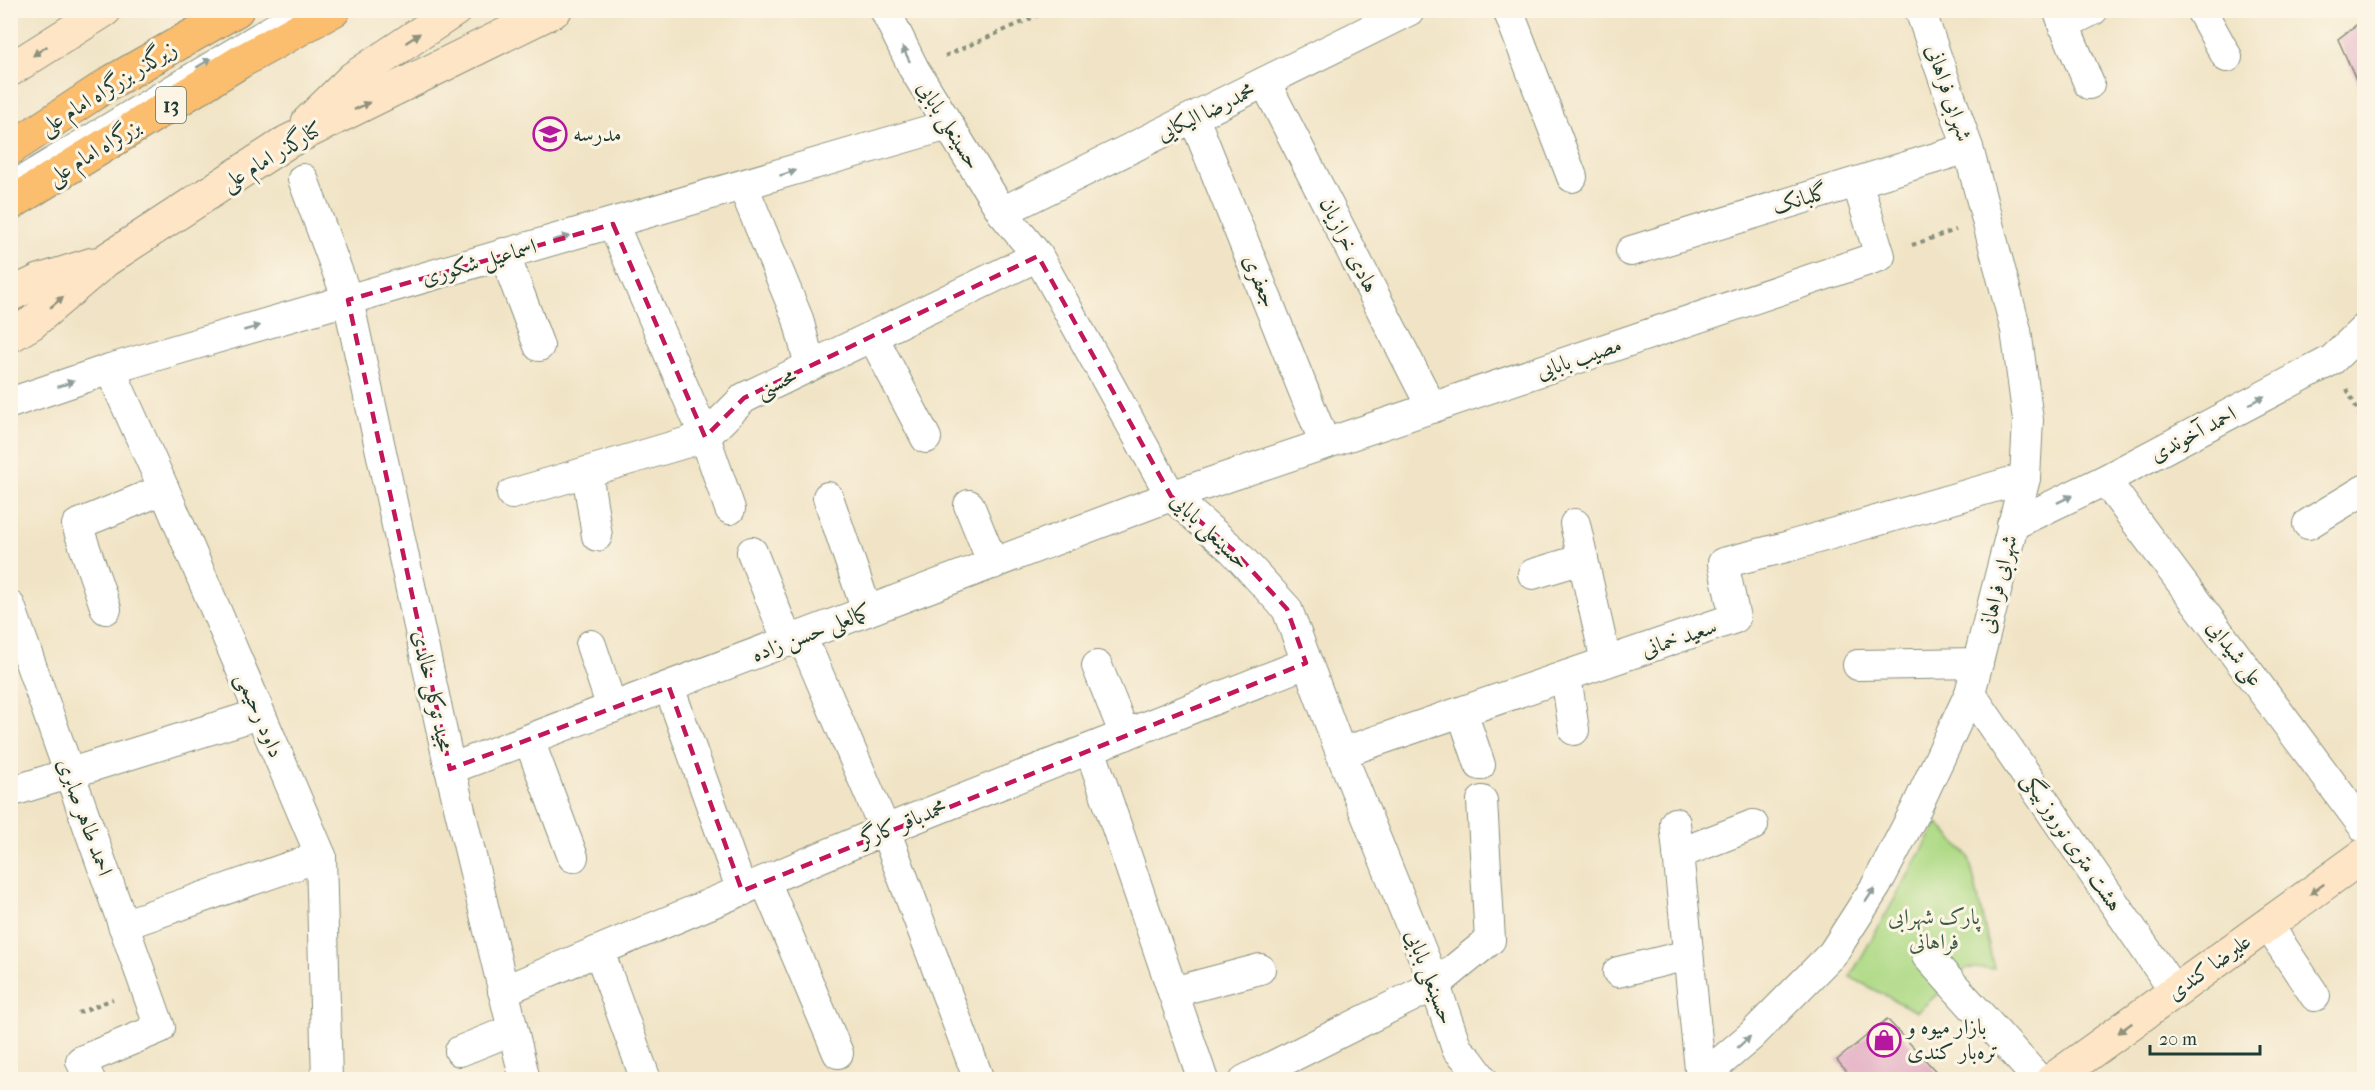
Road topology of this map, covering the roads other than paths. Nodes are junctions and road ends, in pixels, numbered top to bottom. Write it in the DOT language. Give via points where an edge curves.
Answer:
graph roads {
  1 [pos="105,10"];
  2 [pos="237,10"];
  3 [pos="291,10"];
  4 [pos="334,10"];
  5 [pos="455,10"];
  6 [pos="555,10"];
  7 [pos="885,10"];
  8 [pos="1410,10"];
  9 [pos="1508,10"];
  10 [pos="1920,10"];
  11 [pos="2093,10"];
  12 [pos="2201,10"];
  13 [pos="2061,18"];
  14 [pos="73,19"];
  15 [pos="2227,57"];
  16 [pos="10,70"];
  17 [pos="1265,82"];
  18 [pos="2089,84"];
  19 [pos="1194,118"];
  20 [pos="948,125"];
  21 [pos="287,142"];
  22 [pos="1968,148"];
  23 [pos="10,149"];
  24 [pos="1572,177"];
  25 [pos="303,179"];
  26 [pos="10,180"];
  27 [pos="1857,182"];
  28 [pos="742,186"];
  29 [pos="10,204"];
  30 [pos="1002,212"];
  31 [pos="614,224"];
  32 [pos="1631,251"];
  33 [pos="504,253"];
  34 [pos="1038,256"];
  35 [pos="106,260"];
  36 [pos="10,295"];
  37 [pos="348,300"];
  38 [pos="2364,329"];
  39 [pos="10,336"];
  40 [pos="873,337"];
  41 [pos="539,346"];
  42 [pos="810,366"];
  43 [pos="110,369"];
  44 [pos="10,403"];
  45 [pos="1432,408"];
  46 [pos="705,437"];
  47 [pos="926,438"];
  48 [pos="1326,444"];
  49 [pos="587,472"];
  50 [pos="2025,478"];
  51 [pos="2105,480"];
  52 [pos="164,489"];
  53 [pos="2364,490"];
  54 [pos="512,494"];
  55 [pos="1171,496"];
  56 [pos="828,497"];
  57 [pos="969,506"];
  58 [pos="730,509"];
  59 [pos="1575,524"];
  60 [pos="2308,524"];
  61 [pos="2012,525"];
  62 [pos="597,536"];
  63 [pos="752,552"];
  64 [pos="1583,559"];
  65 [pos="993,564"];
  66 [pos="1533,574"];
  67 [pos="10,606"];
  68 [pos="105,609"];
  69 [pos="867,611"];
  70 [pos="591,645"];
  71 [pos="799,649"];
  72 [pos="1606,662"];
  73 [pos="1306,663"];
  74 [pos="1978,663"];
  75 [pos="1858,665"];
  76 [pos="1097,666"];
  77 [pos="1566,676"];
  78 [pos="669,687"];
  79 [pos="1970,693"];
  80 [pos="612,708"];
  81 [pos="1462,712"];
  82 [pos="259,714"];
  83 [pos="1574,730"];
  84 [pos="1125,735"];
  85 [pos="529,740"];
  86 [pos="1090,749"];
  87 [pos="1341,753"];
  88 [pos="1480,765"];
  89 [pos="450,770"];
  90 [pos="69,774"];
  91 [pos="10,792"];
  92 [pos="1482,801"];
  93 [pos="1675,823"];
  94 [pos="1753,825"];
  95 [pos="2364,827"];
  96 [pos="885,830"];
  97 [pos="1678,854"];
  98 [pos="2364,855"];
  99 [pos="321,856"];
  100 [pos="573,857"];
  101 [pos="753,886"];
  102 [pos="123,925"];
  103 [pos="2268,925"];
  104 [pos="599,951"];
  105 [pos="1688,955"];
  106 [pos="1926,956"];
  107 [pos="1260,969"];
  108 [pos="1618,972"];
  109 [pos="1435,985"];
  110 [pos="503,991"];
  111 [pos="1173,992"];
  112 [pos="2175,992"];
  113 [pos="2315,996"];
  114 [pos="512,1030"];
  115 [pos="460,1050"];
  116 [pos="838,1053"];
  117 [pos="1467,1067"];
  118 [pos="1700,1079"];
  119 [pos="90,1080"];
  120 [pos="327,1080"];
  121 [pos="525,1080"];
  122 [pos="646,1080"];
  123 [pos="979,1080"];
  124 [pos="1203,1080"];
  125 [pos="1245,1080"];
  126 [pos="2039,1080"];
  127 [pos="2052,1080"];
  1 -- 14 [label="main road"];
  2 -- 23 [label="highway, زیرگذر بزرگراه امام علی / 13" via="114,81"];
  26 -- 3 [label="lane, one-way"];
  4 -- 29 [label="highway, بزرگراه امام علی / 13" via="240,62"];
  21 -- 5 [label="main road, one-way" via="353,78"];
  21 -- 6 [label="main road, کنارگذر امام علی, one-way"];
  20 -- 7 [label="street, حسینعلی بابایی, one-way"];
  8 -- 17 [label="street, محمدرضا الیکایی"];
  9 -- 24 [label="street"];
  10 -- 22 [label="street, شهرابی فراهانی"];
  11 -- 13 [label="street"];
  12 -- 15 [label="street"];
  13 -- 18 [label="street"];
  14 -- 16 [label="main road, one-way"];
  17 -- 19 [label="street, محمدرضا الیکایی"];
  17 -- 45 [label="street, هادی خرازیان"];
  19 -- 30 [label="street, محمدرضا الیکایی"];
  19 -- 48 [label="street, جعفری"];
  28 -- 20 [label="street, اسماعیل شکوری, one-way"];
  20 -- 30 [label="street, حسینعلی بابایی"];
  21 -- 35 [label="main road, کنارگذر امام علی"];
  22 -- 27 [label="street, گلبانک"];
  22 -- 50 [label="street, شهرابی فراهانی" via="2016,330 2028,420"];
  25 -- 37 [label="street, مجید توکلی خالدی"];
  27 -- 32 [label="street, گلبانک"];
  27 -- 45 [label="street, مصیب بابایی" via="1880,255"];
  28 -- 31 [label="street, اسماعیل شکوری"];
  28 -- 42 [label="street" via="798,319"];
  30 -- 34 [label="street, حسینعلی بابایی"];
  33 -- 31 [label="street, اسماعیل شکوری, one-way"];
  31 -- 46 [label="street"];
  33 -- 37 [label="street, اسماعیل شکوری"];
  33 -- 41 [label="street"];
  34 -- 40 [label="street, محسنی"];
  34 -- 55 [label="street, حسینعلی بابایی"];
  35 -- 36 [label="main road" via="39,281"];
  39 -- 35 [label="main road, کنارگذر امام علی, one-way" via="32,323"];
  43 -- 37 [label="street, اسماعیل شکوری, one-way"];
  37 -- 89 [label="street, مجید توکلی خالدی"];
  51 -- 38 [label="street, احمد آخوندی, one-way" via="2332,360"];
  40 -- 42 [label="street, محسنی"];
  40 -- 47 [label="street"];
  42 -- 46 [label="street, محسنی" via="744,398"];
  44 -- 43 [label="street, اسماعیل شکوری, one-way"];
  43 -- 52 [label="street, داود رحیمی"];
  45 -- 48 [label="street, مصیب بابایی"];
  46 -- 49 [label="street, محسنی"];
  46 -- 58 [label="street"];
  48 -- 55 [label="street, مصیب بابایی"];
  49 -- 54 [label="street, محسنی"];
  49 -- 62 [label="street"];
  50 -- 61 [label="street, شهرابی فراهانی"];
  50 -- 72 [label="street, سعید خمانی" via="1723,563 1735,618"];
  61 -- 51 [label="street, احمد آخوندی, one-way"];
  51 -- 95 [label="street, علی شیدایی"];
  52 -- 68 [label="street" via="77,525"];
  52 -- 82 [label="street, داود رحیمی"];
  53 -- 60 [label="street"];
  55 -- 65 [label="street, کمالعلی حسن زاده"];
  55 -- 73 [label="street, حسینعلی بابایی" via="1233,550 1287,609"];
  56 -- 69 [label="street"];
  57 -- 65 [label="street"];
  59 -- 64 [label="street"];
  61 -- 74 [label="street, شهرابی فراهانی"];
  63 -- 71 [label="street"];
  64 -- 66 [label="street"];
  64 -- 72 [label="street"];
  65 -- 69 [label="street, کمالعلی حسن زاده"];
  67 -- 90 [label="street, احمد طاهر صابری"];
  69 -- 71 [label="street, کمالعلی حسن زاده"];
  70 -- 80 [label="street"];
  71 -- 78 [label="street, کمالعلی حسن زاده"];
  71 -- 96 [label="street"];
  72 -- 77 [label="street, سعید خمانی"];
  73 -- 84 [label="street, محمدباقر کارگر"];
  73 -- 87 [label="street, حسینعلی بابایی"];
  74 -- 75 [label="street"];
  74 -- 79 [label="street, شهرابی فراهانی"];
  76 -- 84 [label="street"];
  77 -- 81 [label="street, سعید خمانی"];
  77 -- 83 [label="street"];
  78 -- 80 [label="street, کمالعلی حسن زاده"];
  78 -- 101 [label="street"];
  79 -- 112 [label="street, هشت متری نوروز بیگی"];
  118 -- 79 [label="street, شهرابی فراهانی, one-way" via="1751,1036 1833,953 1882,875"];
  80 -- 85 [label="street, کمالعلی حسن زاده"];
  81 -- 87 [label="street, سعید خمانی"];
  81 -- 88 [label="street"];
  82 -- 90 [label="street"];
  82 -- 99 [label="street, داود رحیمی"];
  84 -- 86 [label="street, محمدباقر کارگر"];
  85 -- 89 [label="street, کمالعلی حسن زاده"];
  85 -- 100 [label="street"];
  86 -- 96 [label="street, محمدباقر کارگر"];
  86 -- 111 [label="street"];
  87 -- 109 [label="street, حسینعلی بابایی"];
  89 -- 110 [label="street, مجید توکلی خالدی"];
  90 -- 91 [label="street"];
  90 -- 102 [label="street, احمد طاهر صابری"];
  92 -- 109 [label="street" via="1490,940"];
  93 -- 97 [label="street"];
  94 -- 97 [label="street"];
  96 -- 101 [label="street, محمدباقر کارگر"];
  96 -- 123 [label="street"];
  97 -- 105 [label="street"];
  98 -- 103 [label="main road, علیرضا کندی, one-way"];
  99 -- 102 [label="street"];
  99 -- 120 [label="street, داود رحیمی"];
  101 -- 104 [label="street, محمدباقر کارگر"];
  101 -- 116 [label="street"];
  102 -- 119 [label="street, احمد طاهر صابری" via="160,1028 81,1061"];
  103 -- 112 [label="main road, علیرضا کندی"];
  103 -- 113 [label="street"];
  104 -- 110 [label="street, محمدباقر کارگر"];
  104 -- 122 [label="street"];
  105 -- 108 [label="street"];
  105 -- 118 [label="street"];
  106 -- 126 [label="street"];
  107 -- 111 [label="street"];
  109 -- 117 [label="street, حسینعلی بابایی"];
  109 -- 125 [label="street"];
  110 -- 114 [label="street, مجید توکلی خالدی"];
  111 -- 124 [label="street"];
  112 -- 127 [label="main road, علیرضا کندی, one-way"];
  114 -- 115 [label="street"];
  114 -- 121 [label="street, مجید توکلی خالدی"];
}
